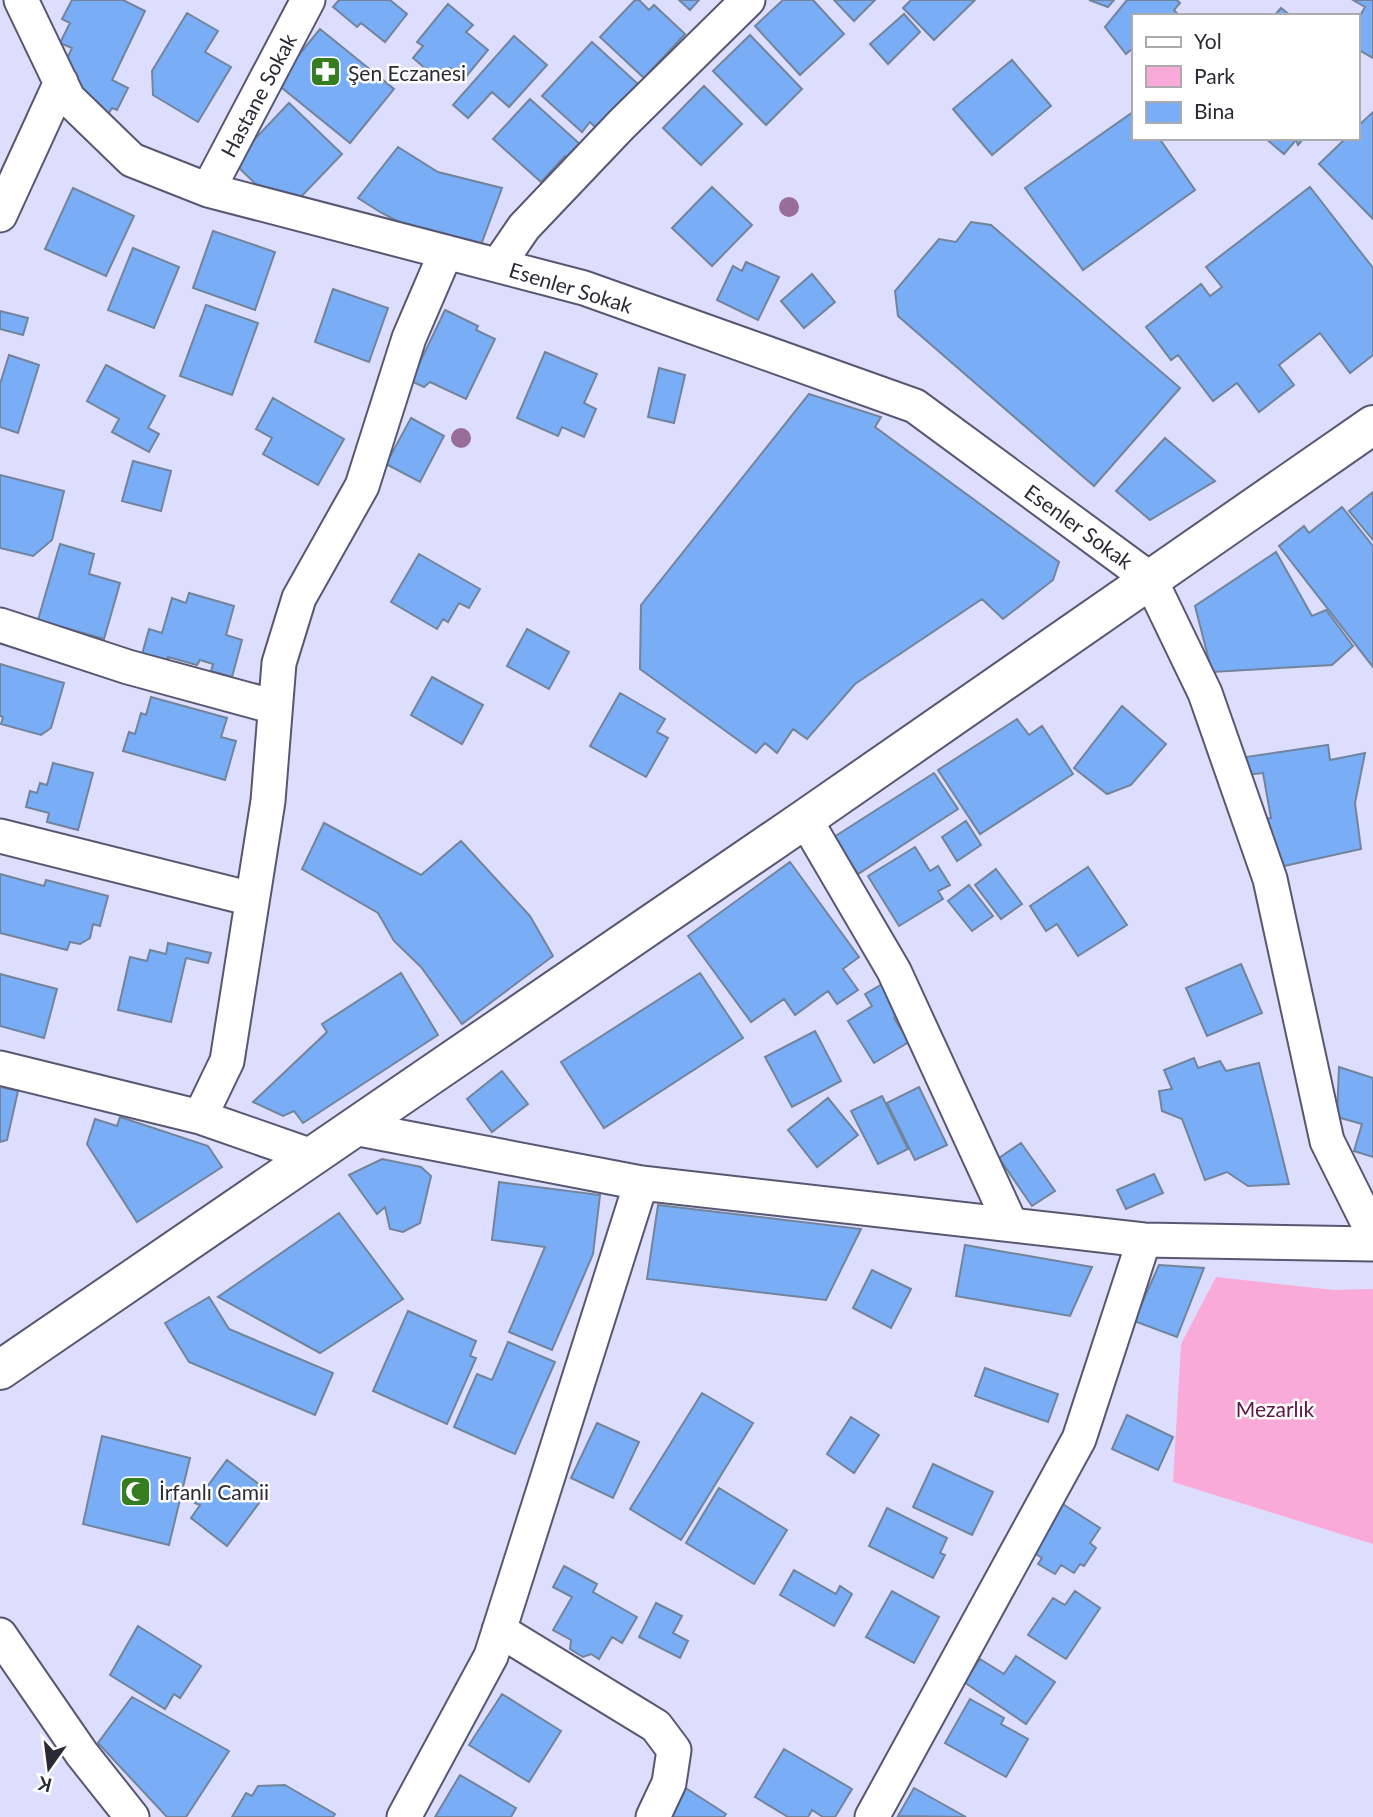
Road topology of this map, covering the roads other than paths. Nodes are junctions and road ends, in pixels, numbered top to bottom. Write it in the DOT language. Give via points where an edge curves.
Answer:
graph roads {
  1 [pos="21,0"];
  2 [pos="308,0"];
  3 [pos="748,0"];
  4 [pos="61,82"];
  5 [pos="208,190"];
  6 [pos="0,215"];
  7 [pos="446,252"];
  8 [pos="498,265"];
  9 [pos="1373,425"];
  10 [pos="1150,579"];
  11 [pos="0,625"];
  12 [pos="275,707"];
  13 [pos="805,819"];
  14 [pos="0,836"];
  15 [pos="252,899"];
  16 [pos="0,1068"];
  17 [pos="200,1117"];
  18 [pos="354,1128"];
  19 [pos="312,1156"];
  20 [pos="641,1183"];
  21 [pos="1011,1225"];
  22 [pos="1373,1233"];
  23 [pos="1144,1240"];
  24 [pos="1373,1244"];
  25 [pos="0,1370"];
  26 [pos="499,1630"];
  27 [pos="0,1635"];
  28 [pos="132,1817"];
  29 [pos="404,1817"];
  30 [pos="653,1817"];
  31 [pos="872,1817"];
  1 -- 4 [label="street, Esenler Sokak"];
  2 -- 5 [label="street, Hastane Sokak"];
  3 -- 8 [label="street" via="532,218"];
  4 -- 5 [label="street, Esenler Sokak" via="68,98 132,160"];
  4 -- 6 [label="street"];
  5 -- 7 [label="street, Esenler Sokak"];
  7 -- 8 [label="street, Esenler Sokak"];
  7 -- 12 [label="street" via="409,338 362,486 299,598 279,663"];
  8 -- 10 [label="street, Esenler Sokak" via="584,288 915,406"];
  9 -- 10 [label="main road"];
  10 -- 13 [label="main road"];
  10 -- 22 [label="street" via="1205,693 1270,879 1327,1141"];
  11 -- 12 [label="street" via="128,667"];
  12 -- 15 [label="street" via="268,801"];
  13 -- 18 [label="main road"];
  13 -- 21 [label="street" via="894,971"];
  14 -- 15 [label="street"];
  15 -- 17 [label="street" via="227,1061"];
  16 -- 17 [label="street"];
  17 -- 19 [label="street"];
  18 -- 19 [label="main road"];
  18 -- 20 [label="street"];
  19 -- 25 [label="main road"];
  20 -- 21 [label="street"];
  20 -- 26 [label="street"];
  21 -- 23 [label="street"];
  23 -- 24 [label="street"];
  23 -- 31 [label="street" via="1079,1440"];
  26 -- 29 [label="street" via="491,1656"];
  26 -- 30 [label="street" via="656,1726 674,1750 669,1783"];
  27 -- 28 [label="street"];
}
